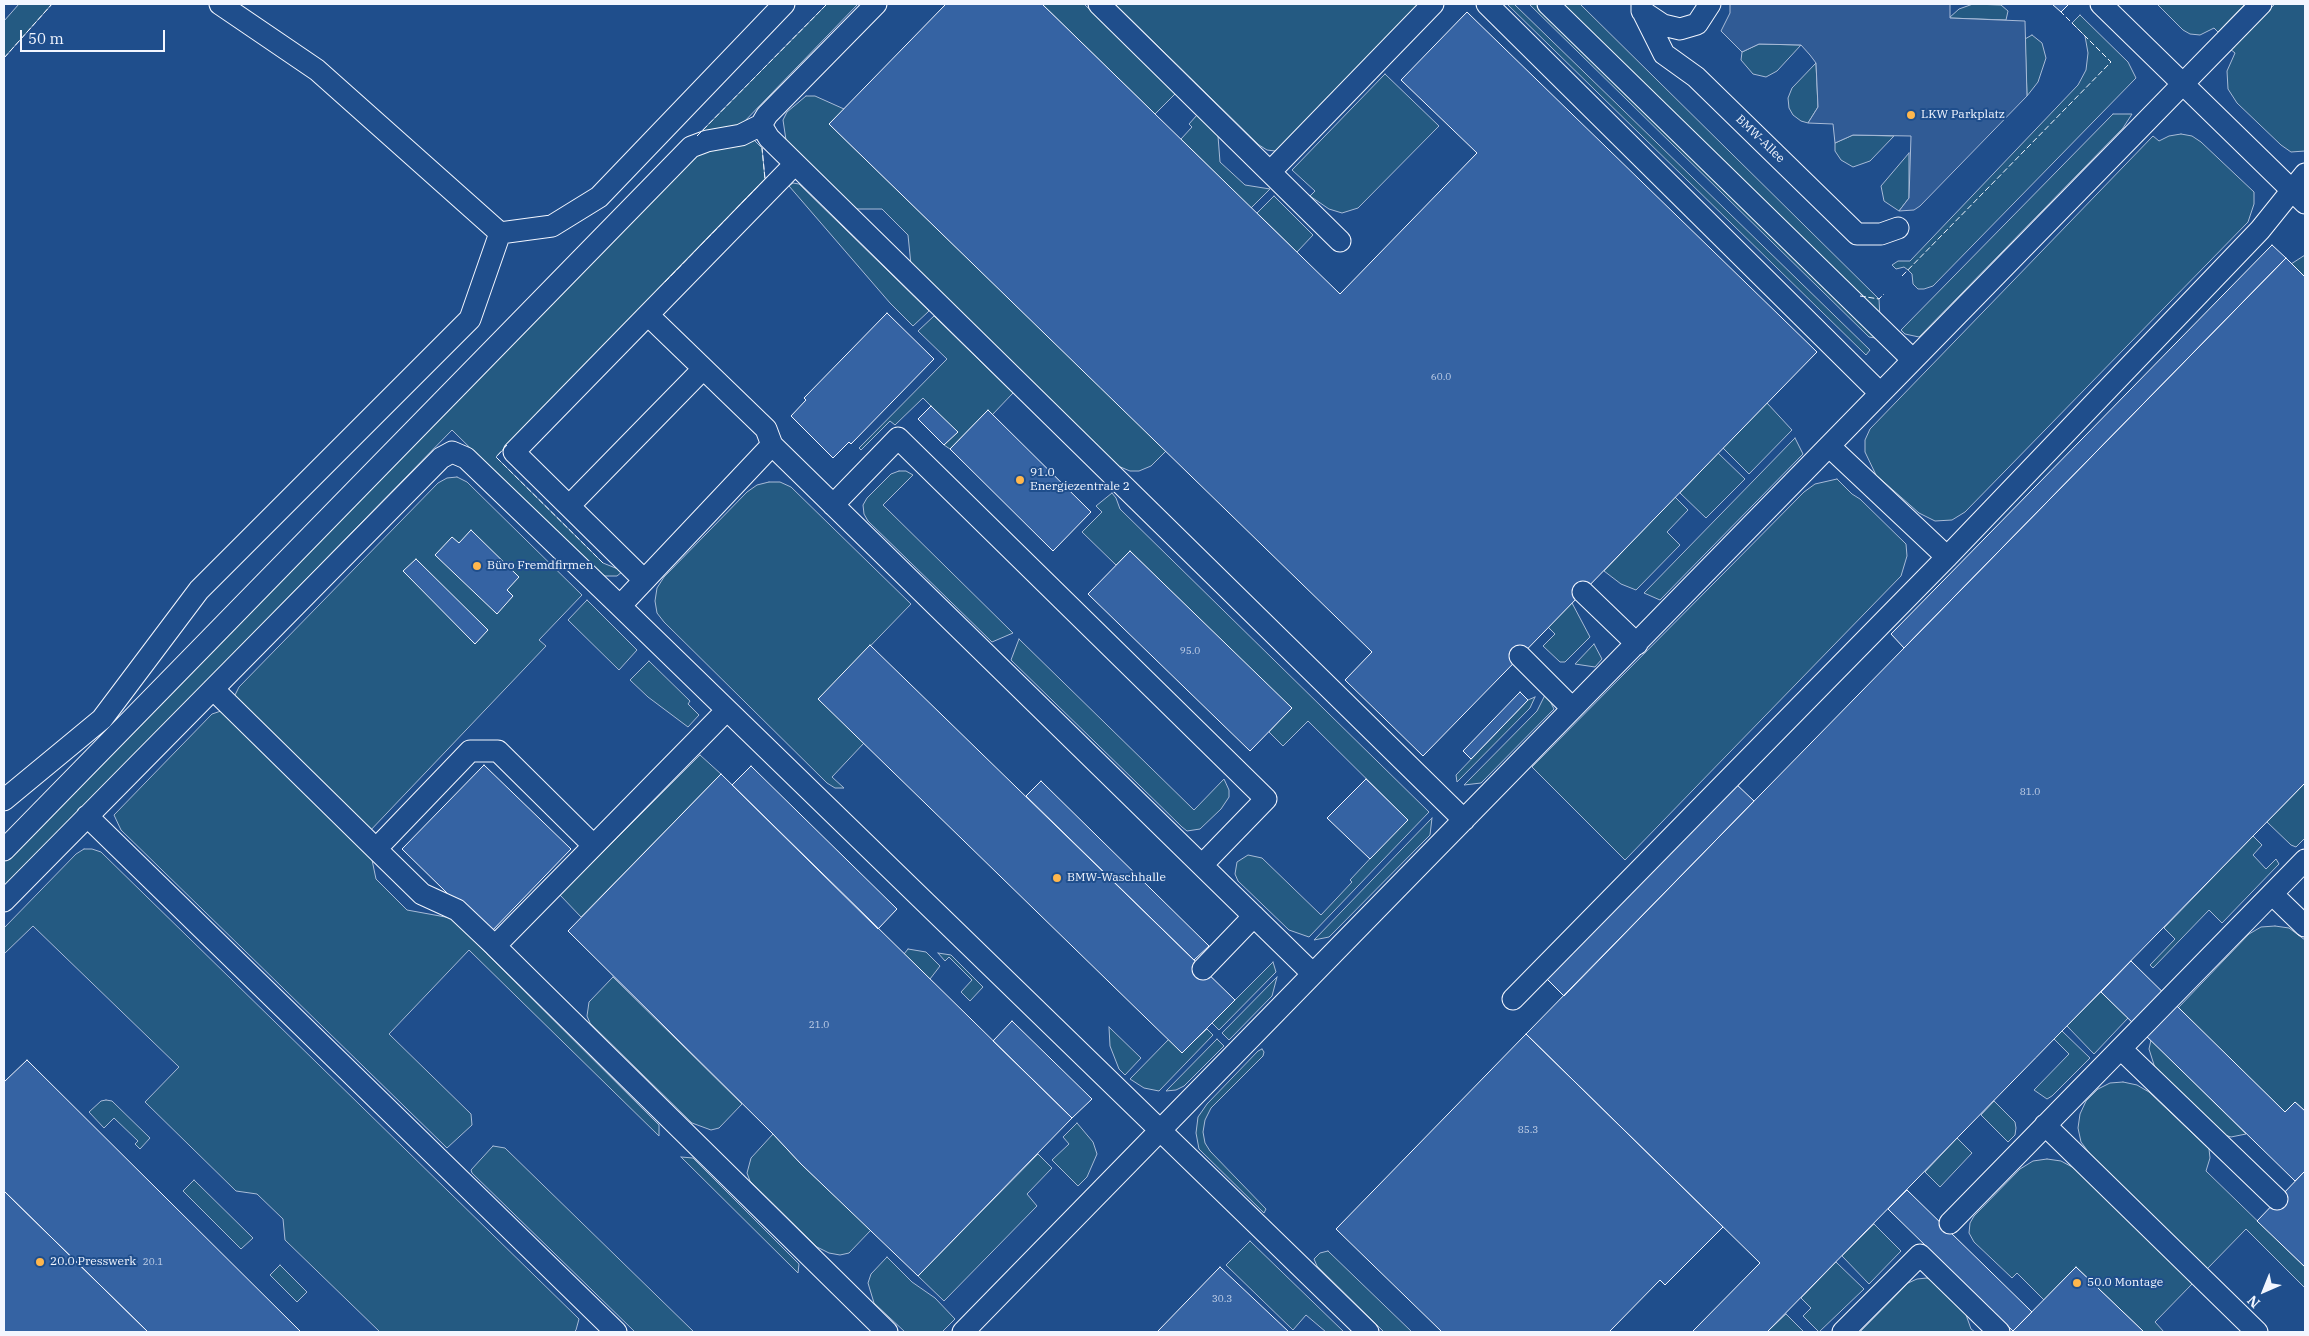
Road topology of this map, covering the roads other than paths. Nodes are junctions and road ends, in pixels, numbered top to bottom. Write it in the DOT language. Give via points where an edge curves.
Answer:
graph roads {
  1 [pos="220,4"];
  2 [pos="784,4"];
  3 [pos="876,4"];
  4 [pos="1098,4"];
  5 [pos="1433,4"];
  6 [pos="1487,4"];
  7 [pos="1548,4"];
  8 [pos="1710,4"];
  9 [pos="2101,4"];
  10 [pos="2261,4"];
  11 [pos="1642,7"];
  12 [pos="2183,84"];
  13 [pos="760,125"];
  14 [pos="795,164"];
  15 [pos="1270,172"];
  16 [pos="2301,189"];
  17 [pos="1898,228"];
  18 [pos="500,233"];
  19 [pos="1340,241"];
  20 [pos="648,315"];
  21 [pos="1913,360"];
  22 [pos="704,369"];
  23 [pos="1880,393"];
  24 [pos="772,445"];
  25 [pos="1829,446"];
  26 [pos="833,505"];
  27 [pos="569,506"];
  28 [pos="1947,557"];
  29 [pos="644,580"];
  30 [pos="1583,592"];
  31 [pos="620,606"];
  32 [pos="1637,644"];
  33 [pos="1520,656"];
  34 [pos="213,689"];
  35 [pos="1572,708"];
  36 [pos="727,710"];
  37 [pos="4,800"];
  38 [pos="87,816"];
  39 [pos="1464,820"];
  40 [pos="593,845"];
  41 [pos="376,849"];
  42 [pos="4,850"];
  43 [pos="2305,860"];
  44 [pos="1202,865"];
  45 [pos="2272,894"];
  46 [pos="4,901"];
  47 [pos="1254,916"];
  48 [pos="2305,926"];
  49 [pos="495,946"];
  50 [pos="1203,969"];
  51 [pos="1313,974"];
  52 [pos="1513,999"];
  53 [pos="2121,1049"];
  54 [pos="2045,1125"];
  55 [pos="1160,1130"];
  56 [pos="2278,1200"];
  57 [pos="1950,1223"];
  58 [pos="616,1332"];
  59 [pos="887,1332"];
  60 [pos="963,1332"];
  61 [pos="1368,1332"];
  62 [pos="1843,1332"];
  63 [pos="1999,1332"];
  64 [pos="2257,1332"];
  1 -- 18 [label="lane" via="317,70"];
  2 -- 18 [label="lane" via="599,197 552,226"];
  3 -- 13 [label="lane"];
  4 -- 15 [label="lane"];
  5 -- 15 [label="lane"];
  6 -- 23 [label="lane"];
  7 -- 21 [label="lane"];
  8 -- 11 [label="lane, BMW-Allee" via="1697,24 1680,29 1663,26"];
  9 -- 12 [label="lane"];
  10 -- 12 [label="lane"];
  11 -- 17 [label="lane, BMW-Allee" via="1664,54 1696,77 1858,234 1881,234"];
  12 -- 16 [label="lane"];
  12 -- 21 [label="lane"];
  13 -- 14 [label="lane"];
  13 -- 42 [label="lane" via="741,135 692,147"];
  14 -- 20 [label="lane"];
  14 -- 39 [label="lane"];
  15 -- 19 [label="lane"];
  16 -- 28 [label="lane"];
  18 -- 37 [label="lane" via="470,319 199,590 102,720"];
  20 -- 22 [label="lane"];
  20 -- 27 [label="lane" via="514,452"];
  21 -- 23 [label="lane"];
  22 -- 24 [label="lane" via="766,429"];
  22 -- 27 [label="lane"];
  23 -- 25 [label="lane"];
  24 -- 26 [label="lane"];
  24 -- 29 [label="lane"];
  25 -- 28 [label="lane"];
  25 -- 32 [label="lane"];
  26 -- 44 [label="lane"];
  26 -- 44 [label="lane" via="898,438 1266,799"];
  27 -- 29 [label="lane"];
  28 -- 52 [label="lane"];
  29 -- 31 [label="lane"];
  30 -- 32 [label="lane"];
  31 -- 34 [label="lane" via="466,458 452,452 442,458"];
  31 -- 36 [label="lane"];
  32 -- 35 [label="lane"];
  33 -- 35 [label="lane"];
  34 -- 38 [label="lane"];
  34 -- 41 [label="lane"];
  35 -- 39 [label="lane"];
  36 -- 40 [label="lane"];
  36 -- 55 [label="lane"];
  38 -- 46 [label="lane"];
  38 -- 58 [label="lane"];
  39 -- 51 [label="lane"];
  40 -- 41 [label="lane" via="498,751 470,751"];
  40 -- 49 [label="lane"];
  41 -- 49 [label="lane" via="422,894 457,910"];
  43 -- 45 [label="lane"];
  44 -- 47 [label="lane"];
  45 -- 48 [label="lane"];
  45 -- 53 [label="lane"];
  47 -- 50 [label="lane"];
  47 -- 51 [label="lane"];
  49 -- 59 [label="lane"];
  51 -- 55 [label="lane"];
  53 -- 54 [label="lane"];
  53 -- 56 [label="lane"];
  54 -- 57 [label="lane"];
  54 -- 64 [label="lane"];
  55 -- 60 [label="lane"];
  55 -- 61 [label="lane"];
  62 -- 63 [label="lane" via="1920,1255"];
}
